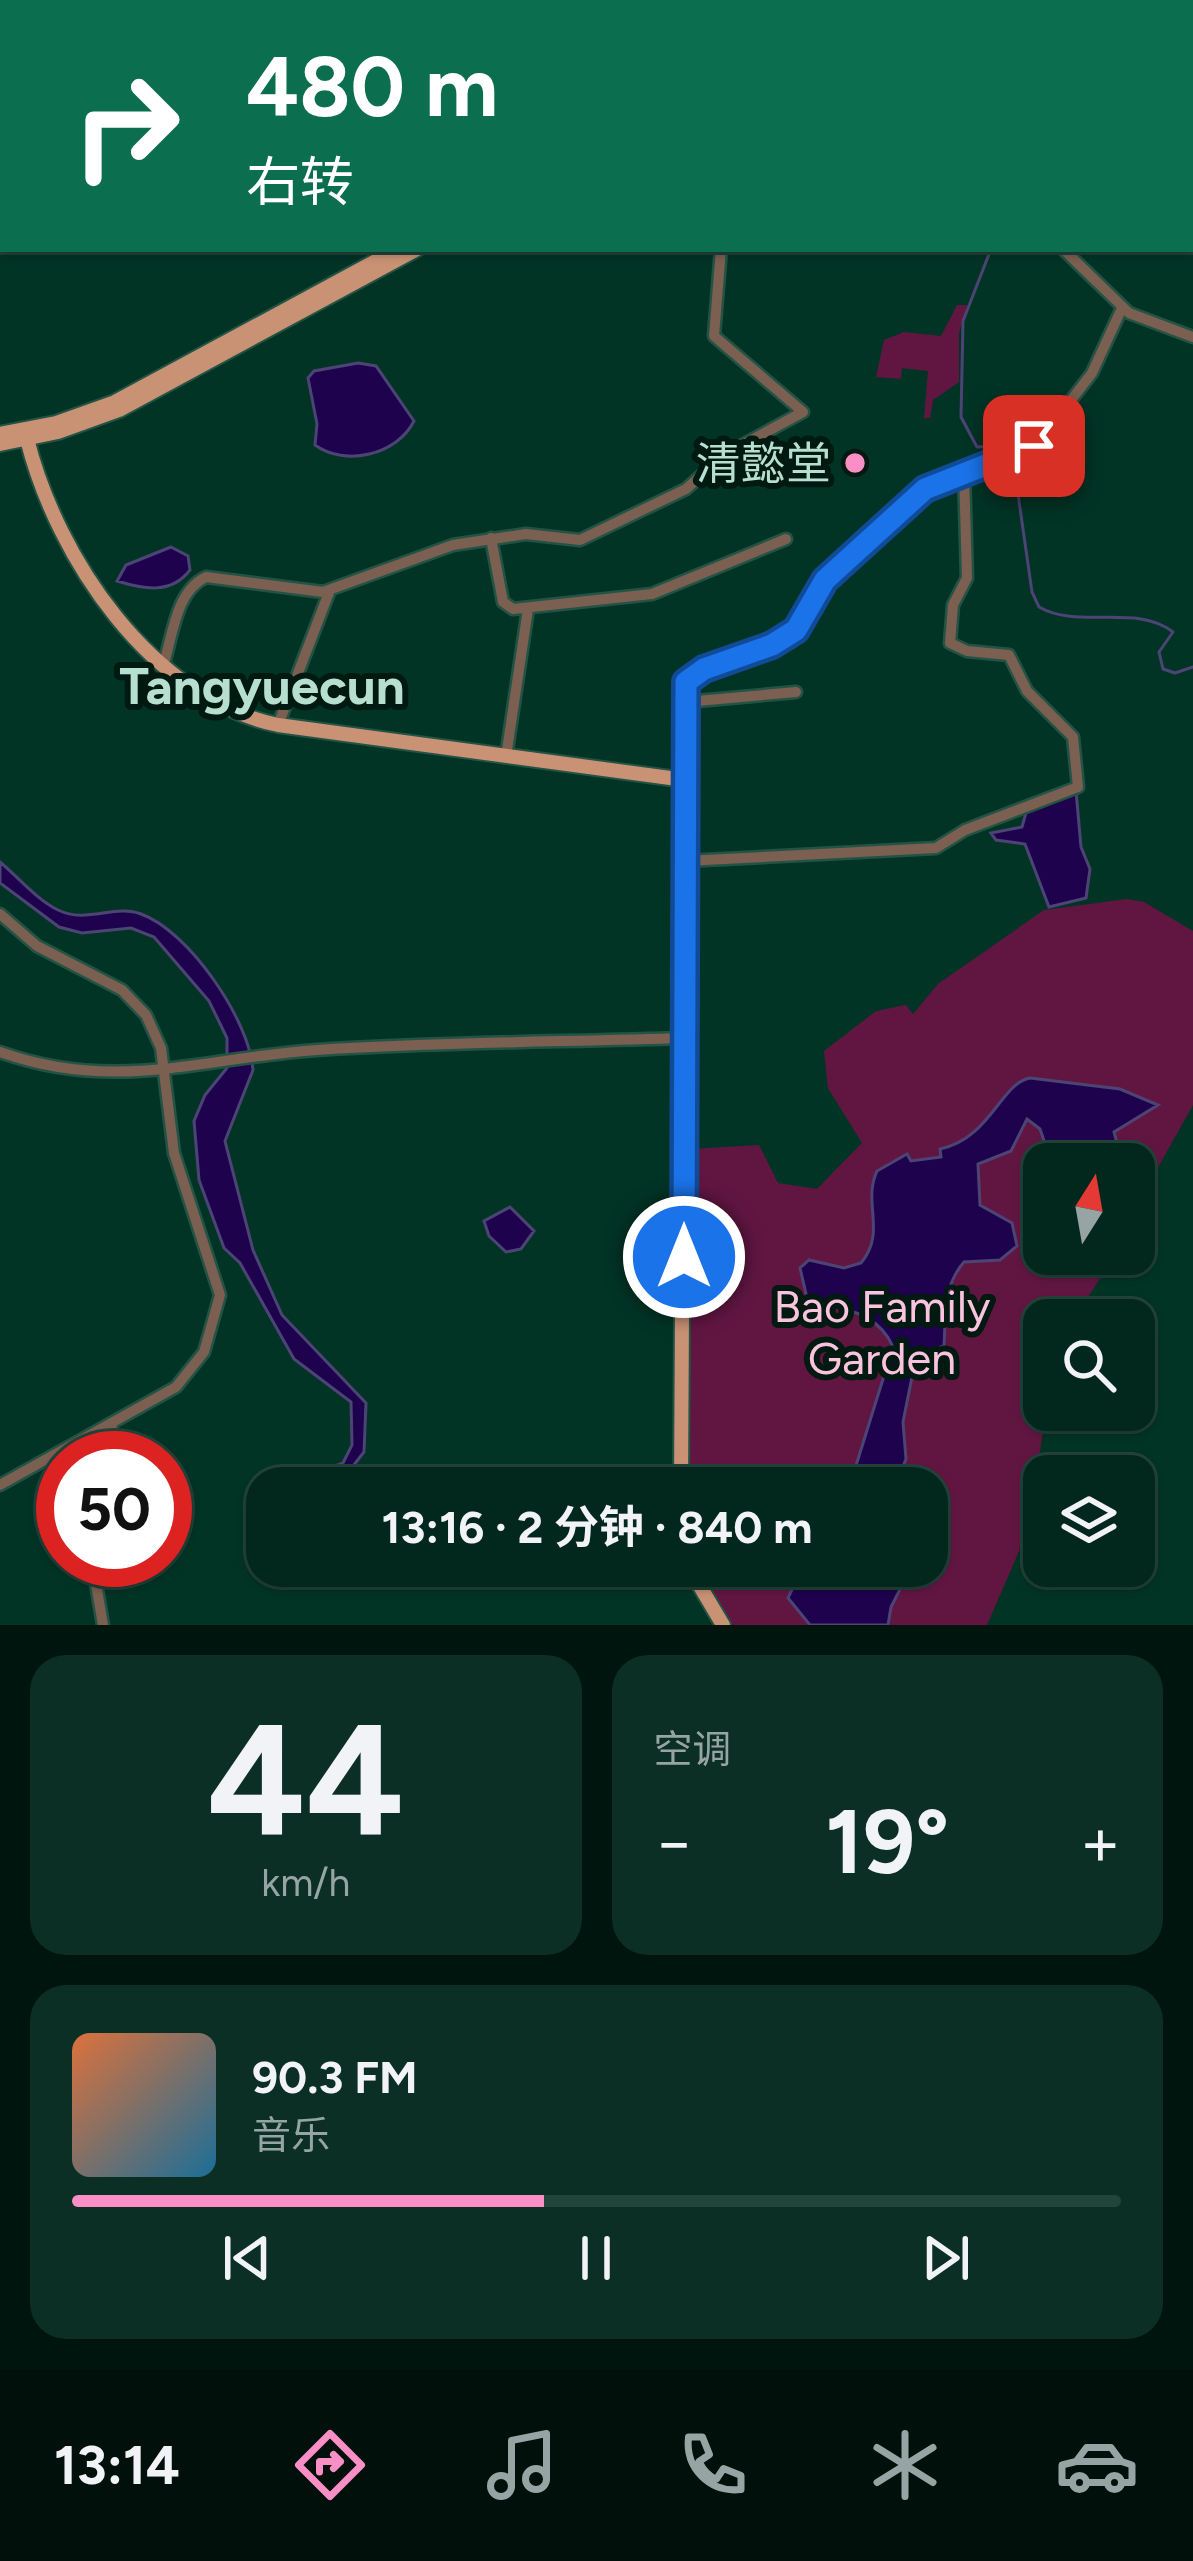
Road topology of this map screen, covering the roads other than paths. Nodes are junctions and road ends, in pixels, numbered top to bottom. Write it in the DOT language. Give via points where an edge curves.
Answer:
graph roads {
  1 [pos="392,252"];
  2 [pos="411,252"];
  3 [pos="722,252"];
  4 [pos="1066,252"];
  5 [pos="1122,308"];
  6 [pos="1193,337"];
  7 [pos="0,434"];
  8 [pos="27,440"];
  9 [pos="0,444"];
  10 [pos="964,472"];
  11 [pos="491,538"];
  12 [pos="786,538"];
  13 [pos="330,590"];
  14 [pos="528,609"];
  15 [pos="164,663"];
  16 [pos="796,692"];
  17 [pos="686,702"];
  18 [pos="278,725"];
  19 [pos="506,758"];
  20 [pos="685,780"];
  21 [pos="685,861"];
  22 [pos="0,914"];
  23 [pos="684,1039"];
  24 [pos="0,1052"];
  25 [pos="166,1071"];
  26 [pos="112,1425"];
  27 [pos="111,1431"];
  28 [pos="681,1467"];
  29 [pos="0,1485"];
  30 [pos="97,1587"];
  31 [pos="700,1587"];
  32 [pos="103,1625"];
  33 [pos="723,1625"];
  1 -- 7 [label="main road" via="116,402"];
  2 -- 8 [label="main road" via="119,410"];
  3 -- 11 [label="street" via="714,336 802,412 608,530 580,540"];
  4 -- 5 [label="street"];
  5 -- 6 [label="street"];
  5 -- 10 [label="street" via="1092,373 1046,436 1016,456"];
  8 -- 9 [label="main road"];
  8 -- 15 [label="main road" via="73,554"];
  10 -- 17 [label="street" via="910,499 825,580 787,637 689,677"];
  10 -- 21 [label="street" via="967,578 953,605 951,645 1010,655 1027,691 1073,737 1078,787 936,848"];
  11 -- 13 [label="street"];
  11 -- 14 [label="street" via="503,602"];
  12 -- 14 [label="street" via="652,594"];
  13 -- 15 [label="street" via="195,582"];
  13 -- 18 [label="street"];
  14 -- 19 [label="street"];
  15 -- 18 [label="main road" via="224,706"];
  16 -- 17 [label="street"];
  17 -- 20 [label="street"];
  18 -- 19 [label="main road"];
  19 -- 20 [label="main road"];
  20 -- 21 [label="main road"];
  21 -- 23 [label="main road"];
  22 -- 25 [label="street" via="37,946 130,996 156,1034"];
  23 -- 25 [label="street" via="268,1055"];
  23 -- 28 [label="main road"];
  24 -- 25 [label="street" via="83,1074"];
  25 -- 26 [label="street" via="169,1136 217,1277 219,1306 188,1375"];
  26 -- 27 [label="street"];
  26 -- 29 [label="street"];
  30 -- 32 [label="street"];
  31 -- 33 [label="main road"];
}
